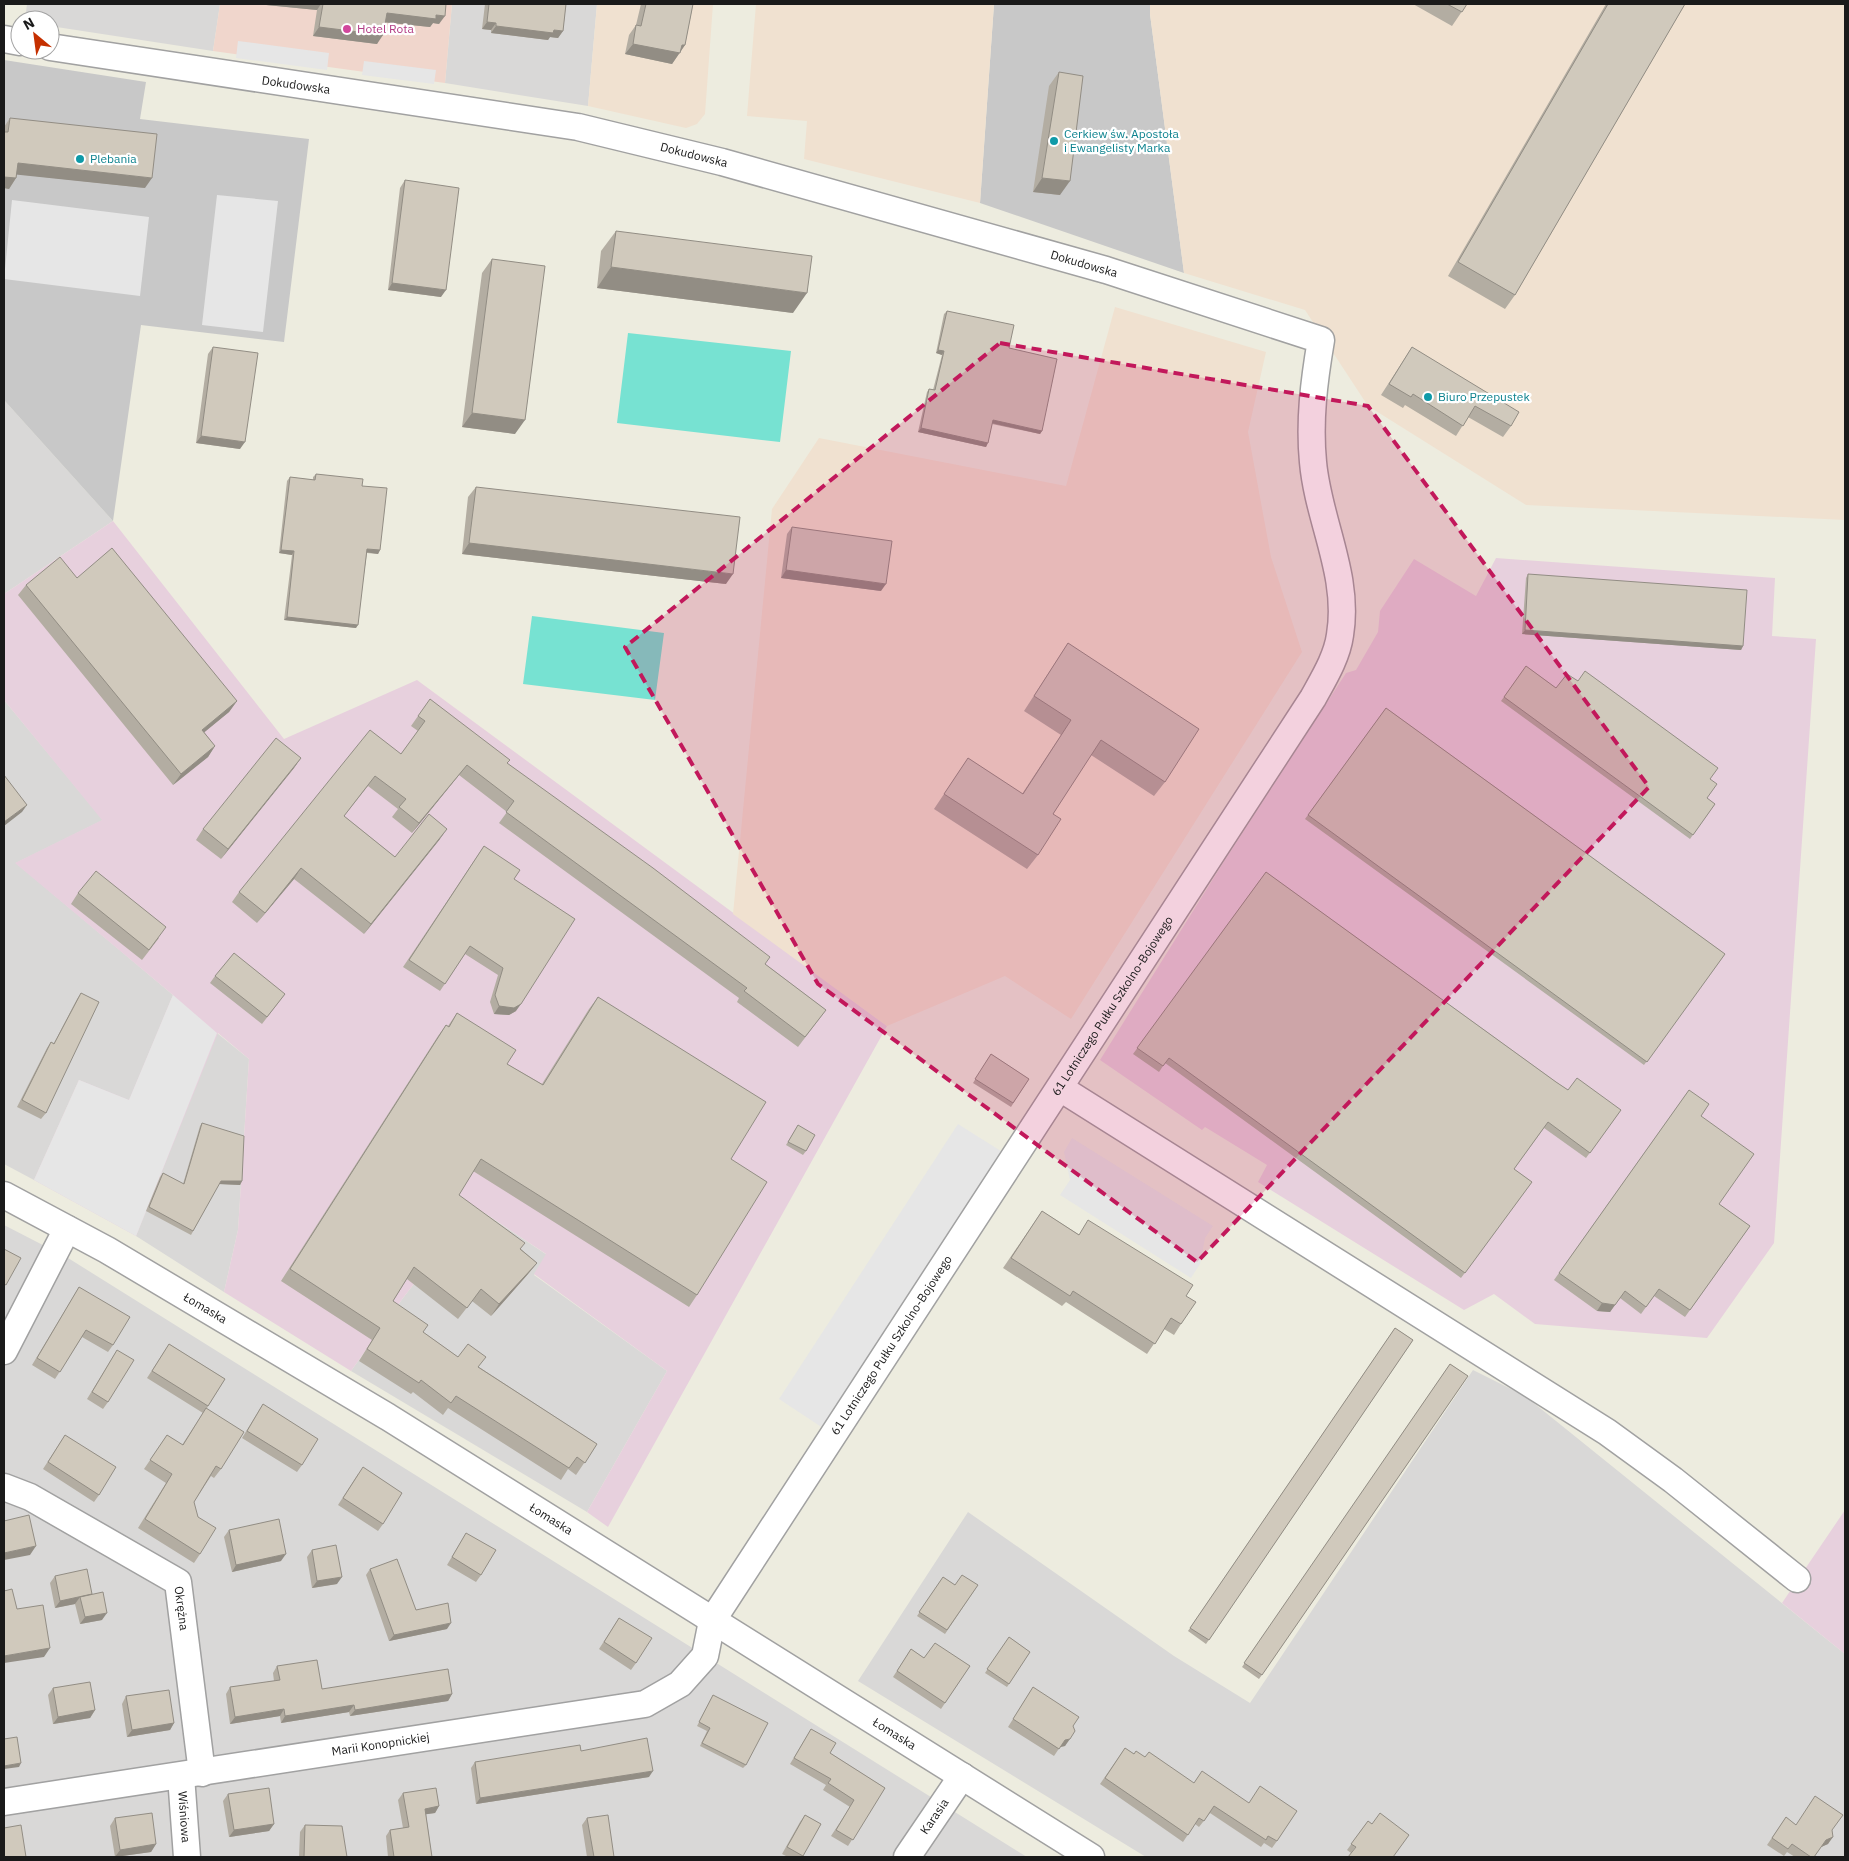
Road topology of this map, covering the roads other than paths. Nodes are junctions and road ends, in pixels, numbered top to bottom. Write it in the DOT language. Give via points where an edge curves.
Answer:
graph roads {
  1 [pos="60,49"];
  2 [pos="1320,340"];
  3 [pos="1060,1088"];
  4 [pos="4,1196"];
  5 [pos="67,1229"];
  6 [pos="4,1351"];
  7 [pos="4,1487"];
  8 [pos="1797,1579"];
  9 [pos="712,1622"];
  10 [pos="192,1774"];
  11 [pos="962,1776"];
  12 [pos="4,1802"];
  13 [pos="187,1857"];
  14 [pos="906,1857"];
  15 [pos="1091,1857"];
  1 -- 2 [label="street, Dokudowska" via="588,130 722,162 1106,270"];
  2 -- 3 [label="street, 61 Lotniczego Pułku Szkolno-Bojowego" via="1312,413 1313,464 1340,583 1342,607 1340,636 1330,666 1313,698"];
  3 -- 8 [label="street" via="1607,1432"];
  3 -- 9 [label="street, 61 Lotniczego Pułku Szkolno-Bojowego"];
  4 -- 5 [label="street, Łomaska"];
  5 -- 6 [label="street"];
  5 -- 9 [label="street, Łomaska" via="388,1417"];
  7 -- 10 [label="street, Okrężna" via="30,1497 178,1582"];
  9 -- 10 [label="street, Marii Konopnickiej" via="705,1656 680,1684 646,1704"];
  9 -- 11 [label="street, Łomaska"];
  10 -- 12 [label="street, Marii Konopnickiej"];
  10 -- 13 [label="street, Wiśniowa"];
  11 -- 14 [label="street, Karasia"];
  11 -- 15 [label="street, Łomaska"];
}
